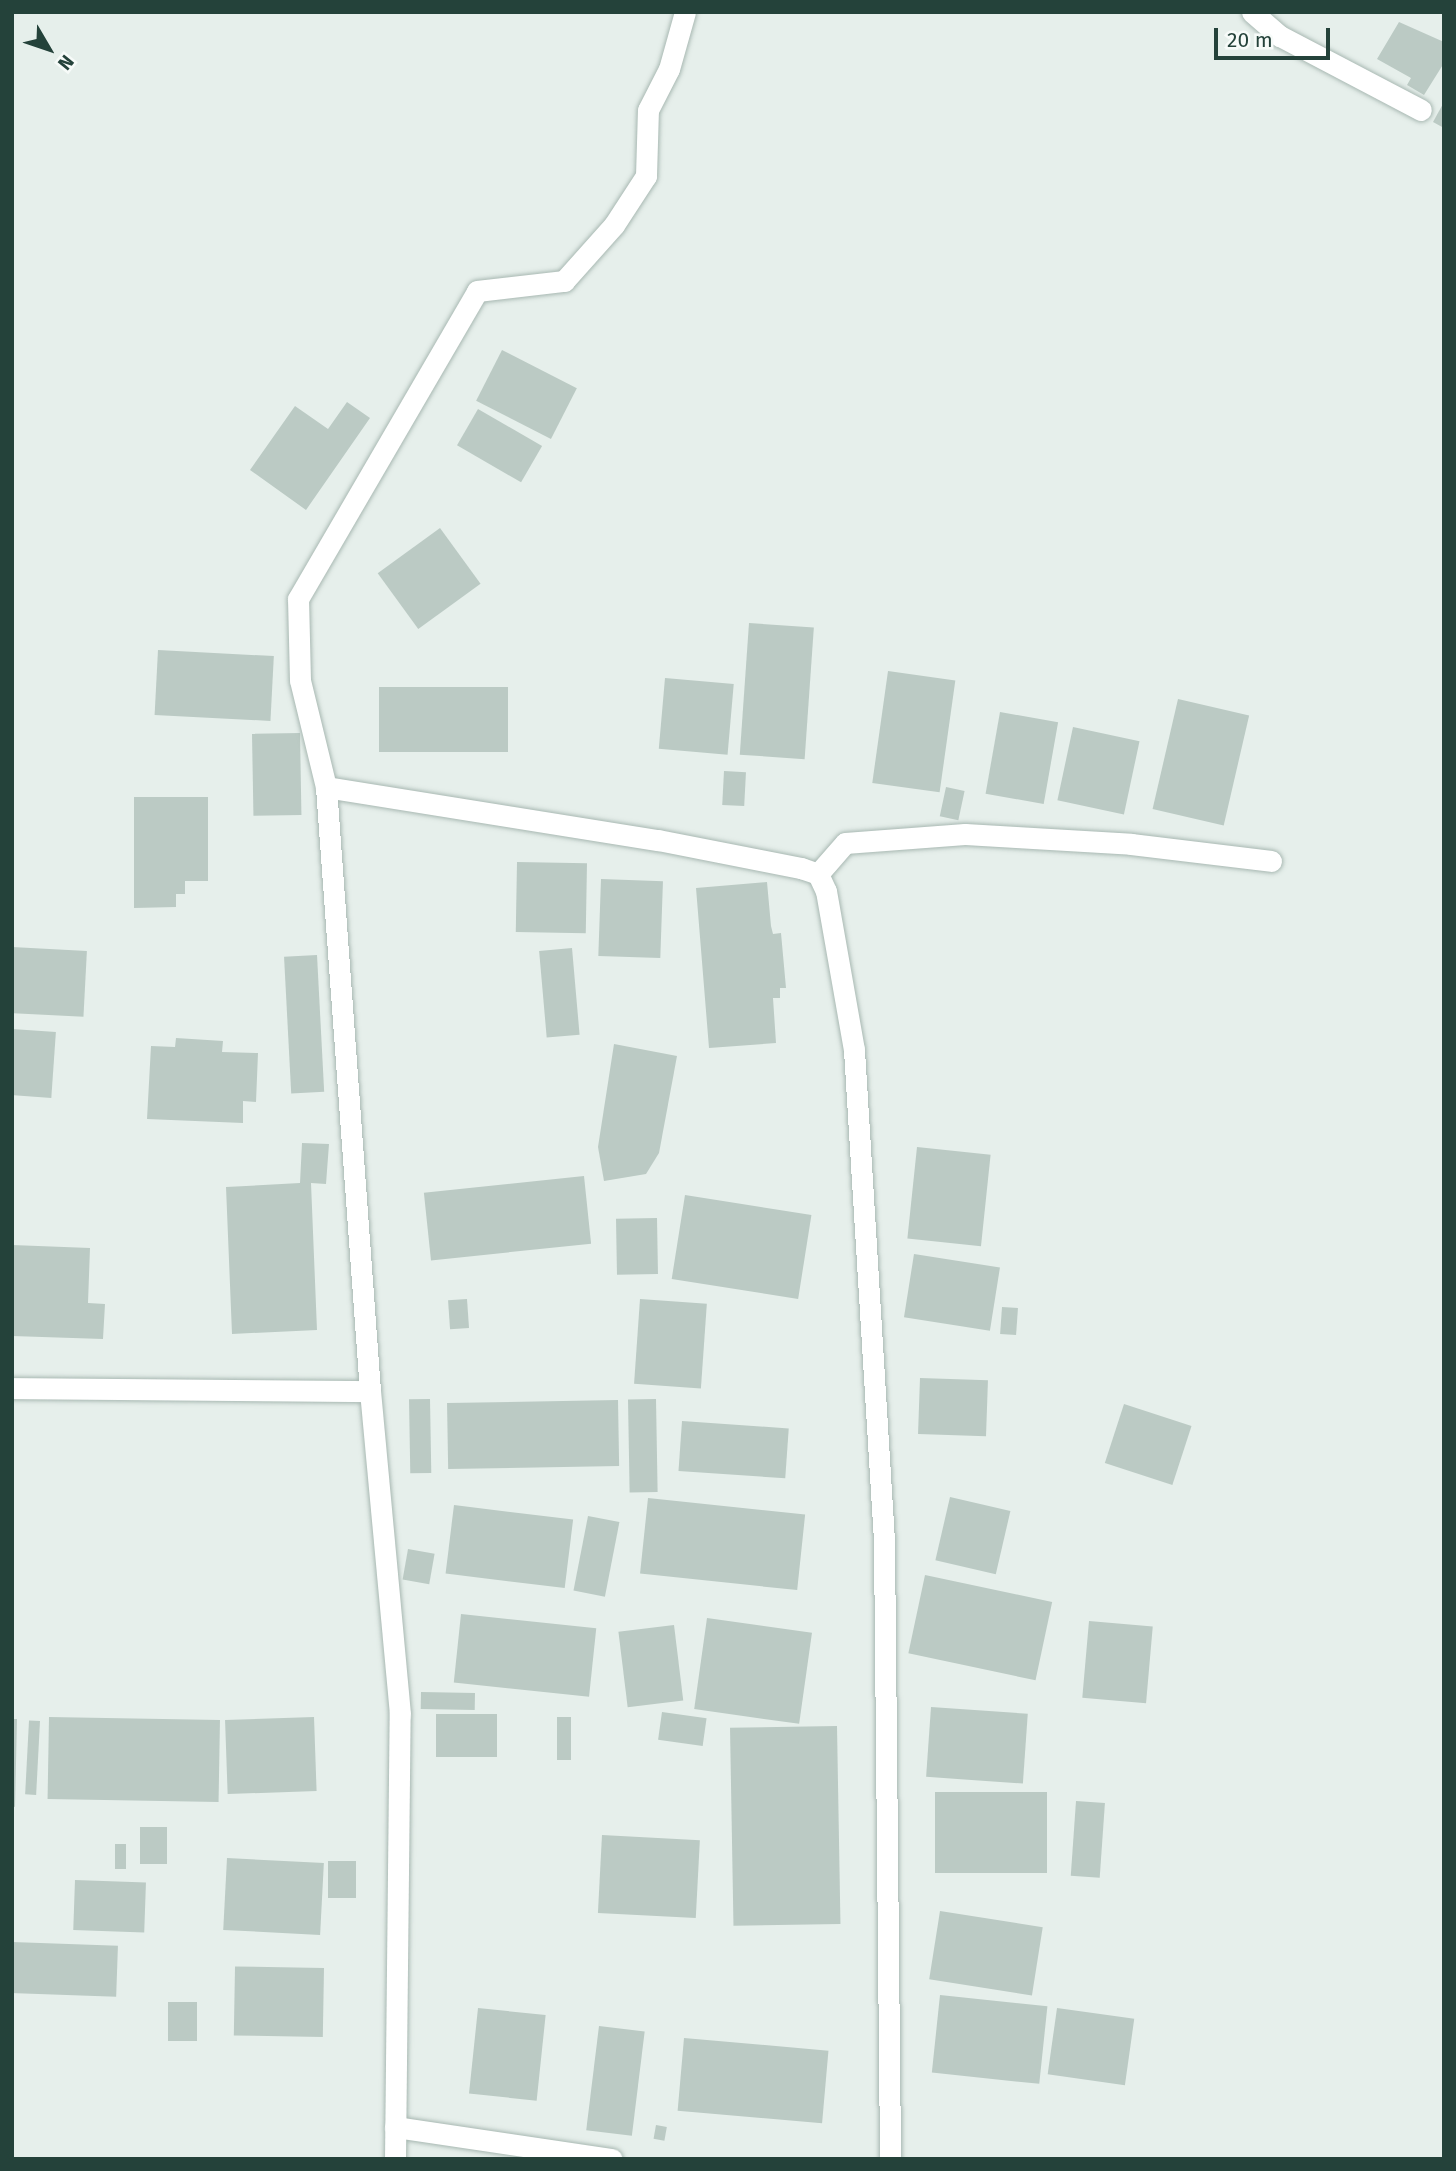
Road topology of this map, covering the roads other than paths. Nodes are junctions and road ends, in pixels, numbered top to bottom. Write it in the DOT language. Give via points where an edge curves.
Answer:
graph roads {
  1 [pos="685,12"];
  2 [pos="1252,12"];
  3 [pos="1421,110"];
  4 [pos="326,787"];
  5 [pos="1271,861"];
  6 [pos="818,874"];
  7 [pos="12,1388"];
  8 [pos="370,1391"];
  9 [pos="395,2127"];
  10 [pos="395,2159"];
  11 [pos="612,2159"];
  12 [pos="890,2159"];
  1 -- 4 [label="street" via="669,69 648,110 646,176 614,225 564,281 477,291 298,599 300,680"];
  2 -- 3 [label="street" via="1280,36"];
  4 -- 6 [label="street" via="659,840"];
  4 -- 8 [label="street"];
  5 -- 6 [label="street" via="1131,844 965,834 845,843"];
  6 -- 12 [label="street" via="826,891 854,1050 884,1542"];
  7 -- 8 [label="street"];
  8 -- 9 [label="street" via="400,1713"];
  9 -- 10 [label="street"];
  9 -- 11 [label="street"];
}
